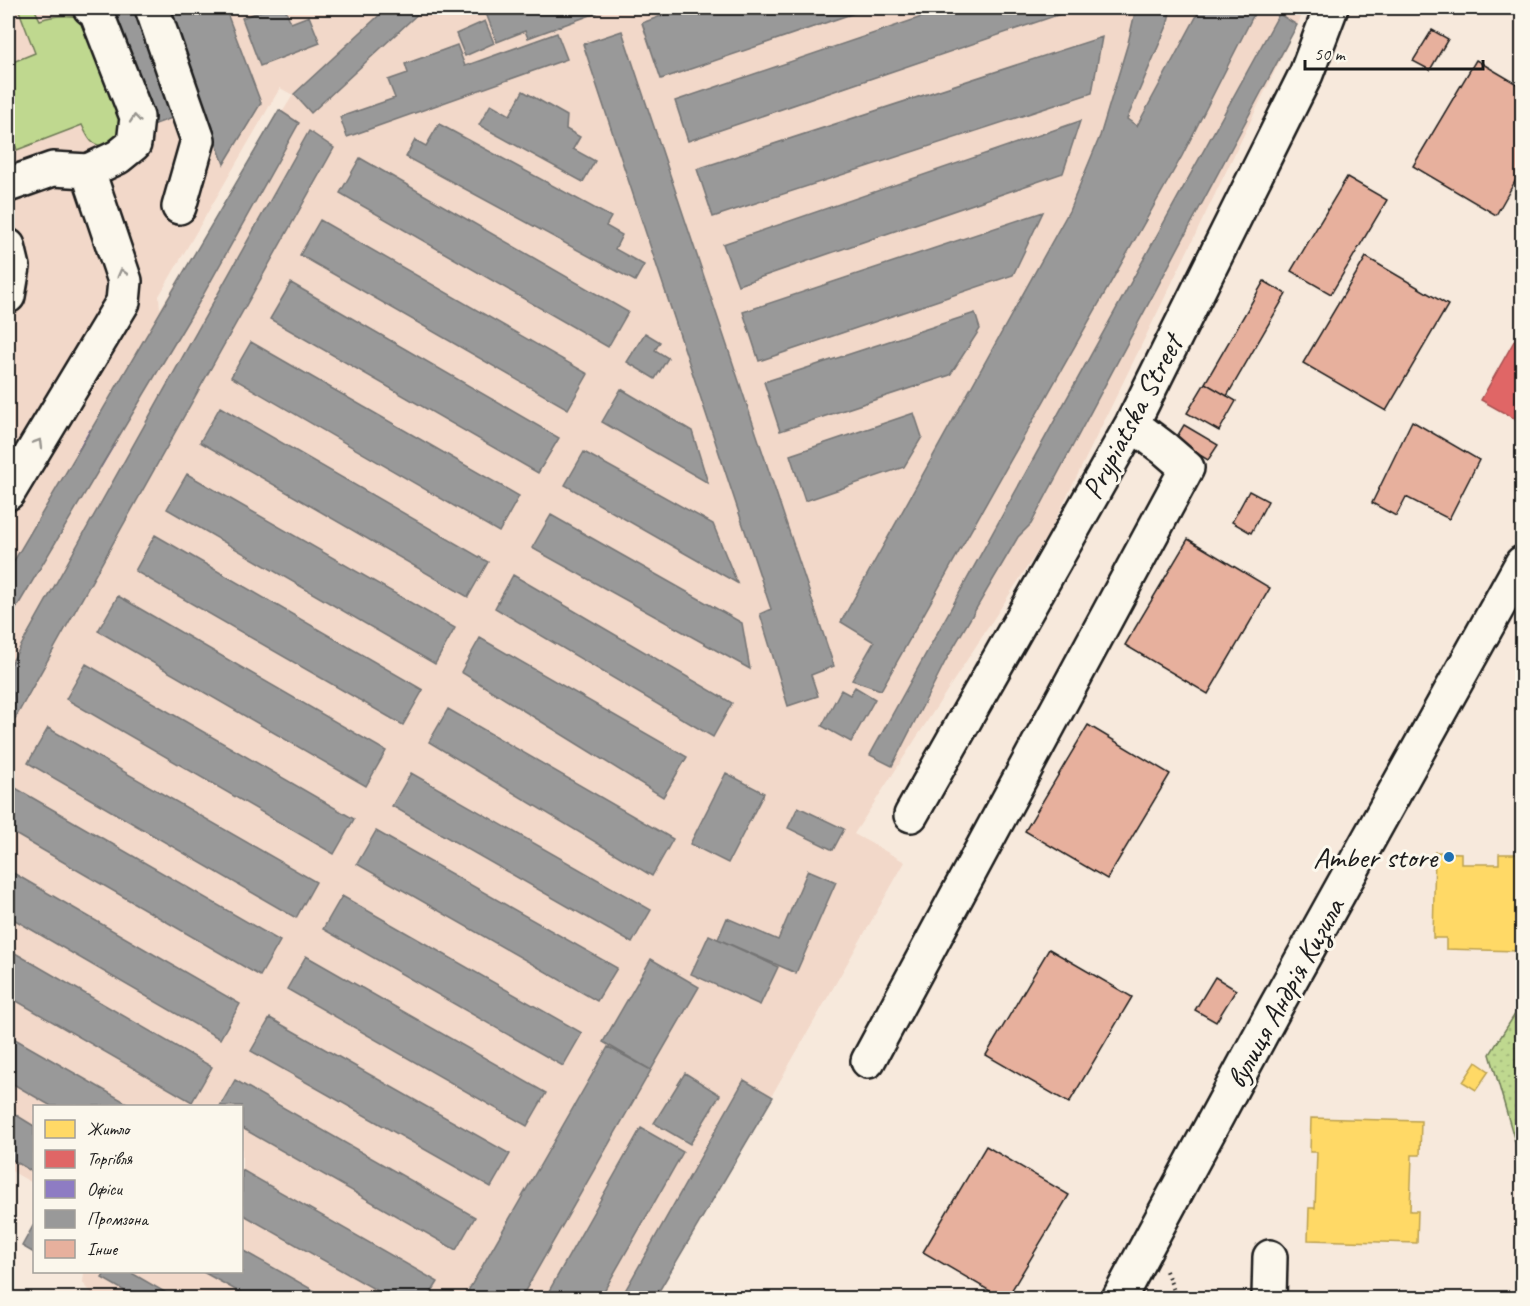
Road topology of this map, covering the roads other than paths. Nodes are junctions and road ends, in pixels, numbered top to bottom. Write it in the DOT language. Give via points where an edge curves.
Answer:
graph roads {
  1 [pos="90,8"];
  2 [pos="152,8"];
  3 [pos="1331,8"];
  4 [pos="88,171"];
  5 [pos="8,185"];
  6 [pos="179,207"];
  7 [pos="8,246"];
  8 [pos="8,296"];
  9 [pos="1132,424"];
  10 [pos="8,493"];
  11 [pos="1522,563"];
  12 [pos="911,815"];
  13 [pos="868,1061"];
  14 [pos="1270,1257"];
  15 [pos="1119,1299"];
  16 [pos="1269,1299"];
  4 -- 1 [label="street, one-way" via="118,157 134,144 138,117 96,12"];
  2 -- 6 [label="street" via="198,140"];
  3 -- 9 [label="street, Prypiatska Street" via="1306,74"];
  4 -- 5 [label="street" via="52,169"];
  10 -- 4 [label="street, one-way" via="123,302 125,281"];
  7 -- 8 [label="street" via="13,267"];
  9 -- 12 [label="street, Prypiatska Street"];
  9 -- 13 [label="street" via="1187,468"];
  11 -- 15 [label="street, вулиця Андрія Кизила"];
  14 -- 16 [label="street"];
}
